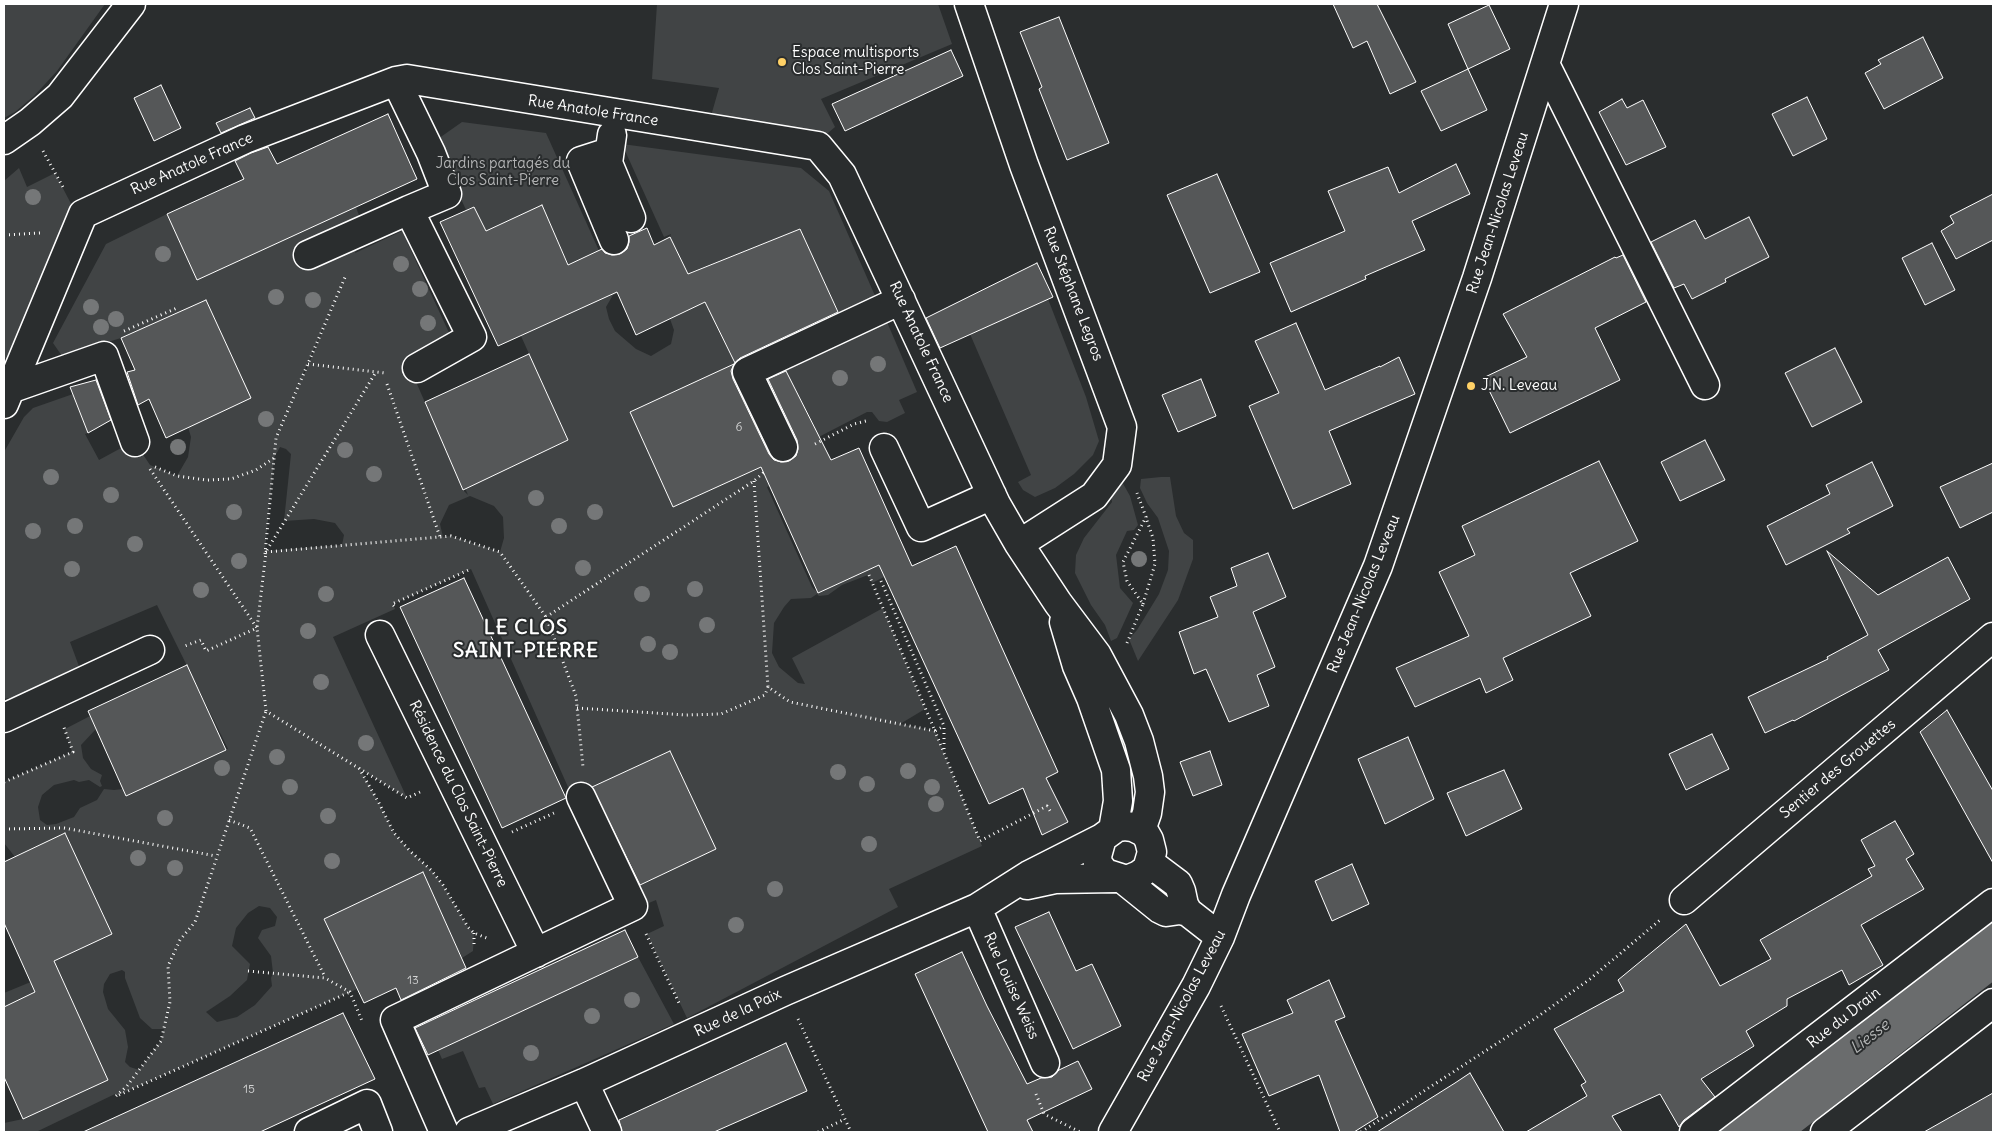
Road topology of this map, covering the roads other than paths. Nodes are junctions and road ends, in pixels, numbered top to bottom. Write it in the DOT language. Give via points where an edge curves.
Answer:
graph roads {
  1 [pos="131,4"];
  2 [pos="969,4"];
  3 [pos="1564,4"];
  4 [pos="1545,64"];
  5 [pos="396,81"];
  6 [pos="618,114"];
  7 [pos="4,140"];
  8 [pos="610,152"];
  9 [pos="409,210"];
  10 [pos="631,218"];
  11 [pos="614,240"];
  12 [pos="308,255"];
  13 [pos="901,300"];
  14 [pos="417,368"];
  15 [pos="1704,385"];
  16 [pos="7,396"];
  17 [pos="135,442"];
  18 [pos="783,447"];
  19 [pos="884,448"];
  20 [pos="992,495"];
  21 [pos="1019,544"];
  22 [pos="1058,604"];
  23 [pos="380,635"];
  24 [pos="1993,637"];
  25 [pos="150,650"];
  26 [pos="4,718"];
  27 [pos="582,798"];
  28 [pos="1141,830"];
  29 [pos="1107,834"];
  30 [pos="1150,862"];
  31 [pos="1120,879"];
  32 [pos="1004,890"];
  33 [pos="1684,900"];
  34 [pos="1993,903"];
  35 [pos="977,908"];
  36 [pos="1188,912"];
  37 [pos="1220,938"];
  38 [pos="530,942"];
  39 [pos="1993,1002"];
  40 [pos="1045,1063"];
  41 [pos="584,1083"];
  42 [pos="309,1132"];
  43 [pos="378,1132"];
  44 [pos="444,1132"];
  45 [pos="469,1132"];
  46 [pos="607,1132"];
  47 [pos="1114,1132"];
  48 [pos="1694,1132"];
  49 [pos="1825,1132"];
  1 -- 7 [label="street" via="60,96"];
  2 -- 21 [label="street, Rue Stéphane Legros" via="1024,165 1122,427 1117,465 1094,496"];
  3 -- 4 [label="street, Rue Jean-Nicolas Leveau"];
  4 -- 15 [label="street"];
  4 -- 37 [label="street, Rue Jean-Nicolas Leveau" via="1477,278 1378,566"];
  5 -- 6 [label="street, Rue Anatole France" via="406,79"];
  5 -- 9 [label="street" via="447,194"];
  5 -- 16 [label="street, Rue Anatole France" via="216,151 83,214"];
  6 -- 8 [label="street"];
  6 -- 13 [label="street, Rue Anatole France" via="818,146 842,175"];
  8 -- 10 [label="street" via="608,163"];
  8 -- 11 [label="street" via="581,161"];
  9 -- 12 [label="street"];
  9 -- 14 [label="street" via="472,337"];
  13 -- 18 [label="street" via="747,372"];
  13 -- 20 [label="street, Rue Anatole France"];
  16 -- 17 [label="street" via="104,356"];
  19 -- 20 [label="street" via="922,527"];
  20 -- 21 [label="street, Rue Anatole France"];
  21 -- 22 [label="street, Rue Anatole France"];
  22 -- 28 [label="street" via="1097,655 1139,741 1150,792"];
  22 -- 29 [label="street" via="1077,666 1116,770 1118,801"];
  23 -- 38 [label="street, Résidence du Clos Saint-Pierre"];
  24 -- 33 [label="street, Sentier des Grouettes"];
  25 -- 26 [label="street"];
  27 -- 38 [label="street" via="633,906"];
  28 -- 29 [label="street" via="1125,826"];
  28 -- 30 [label="street" via="1151,846"];
  29 -- 31 [label="street" via="1098,849 1098,864 1105,873"];
  29 -- 32 [label="street, Rue de la Paix"];
  30 -- 31 [label="street" via="1142,873 1131,879"];
  30 -- 36 [label="street" via="1178,884"];
  31 -- 32 [label="street" via="1055,879"];
  31 -- 36 [label="street" via="1166,912"];
  32 -- 35 [label="street, Rue de la Paix"];
  34 -- 48 [label="street, Rue du Drain"];
  35 -- 40 [label="street, Rue Louise Weiss"];
  35 -- 41 [label="street, Rue de la Paix"];
  36 -- 37 [label="street"];
  37 -- 47 [label="street, Rue Jean-Nicolas Leveau"];
  38 -- 44 [label="street" via="395,1020"];
  39 -- 49 [label="street"];
  41 -- 45 [label="street, Rue de la Paix"];
  41 -- 46 [label="street"];
  42 -- 43 [label="street" via="367,1104"];
}
